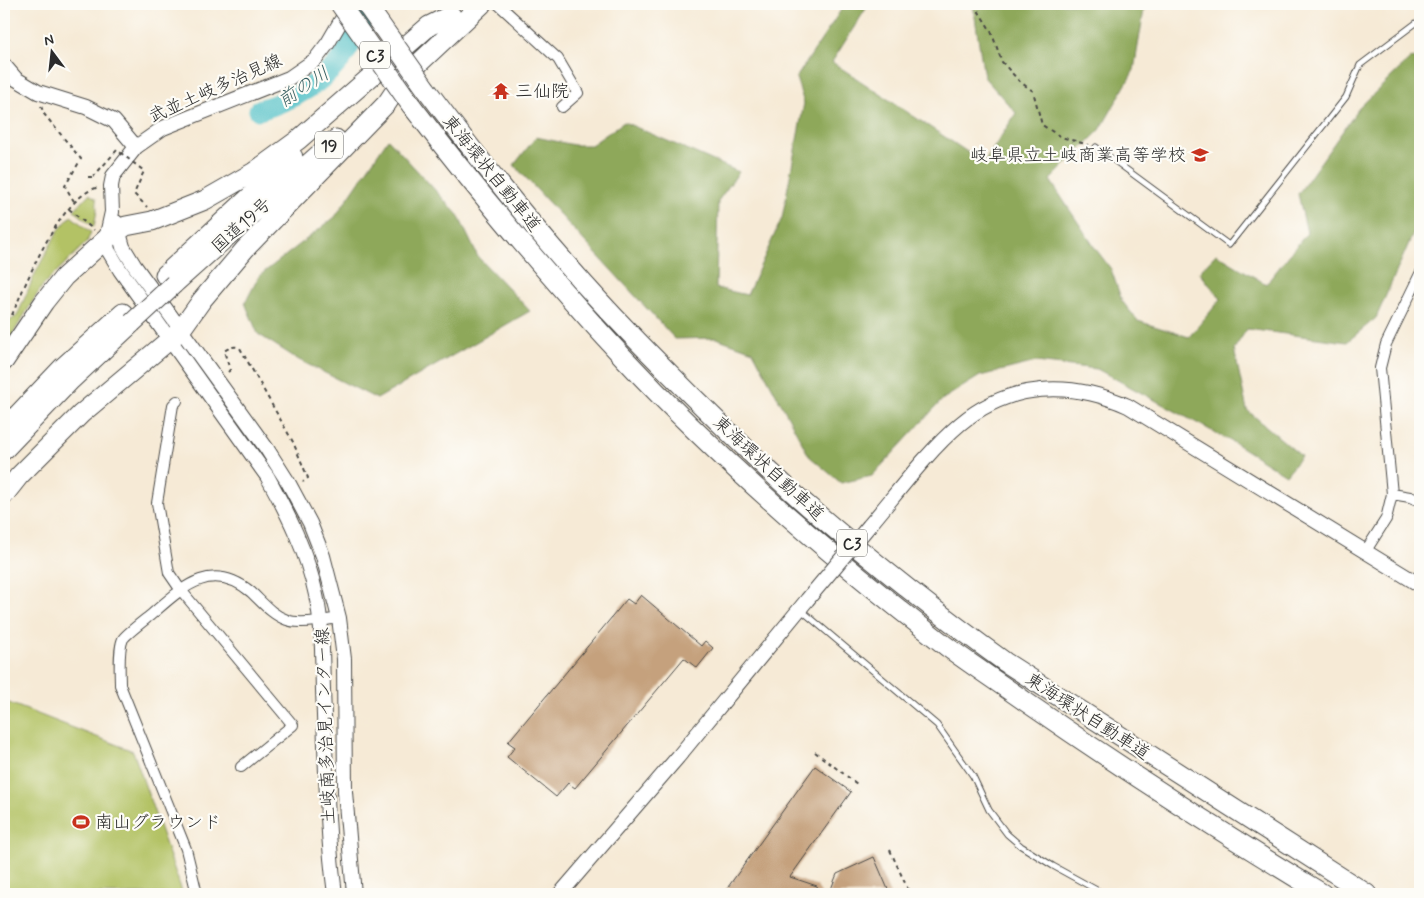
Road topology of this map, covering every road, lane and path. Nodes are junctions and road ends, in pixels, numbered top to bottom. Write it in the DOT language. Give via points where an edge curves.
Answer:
graph roads {
  1 [pos="340,4"];
  2 [pos="351,4"];
  3 [pos="366,4"];
  4 [pos="482,4"];
  5 [pos="498,4"];
  6 [pos="974,4"];
  7 [pos="457,10"];
  8 [pos="1420,20"];
  9 [pos="4,65"];
  10 [pos="407,73"];
  11 [pos="38,92"];
  12 [pos="562,107"];
  13 [pos="136,147"];
  14 [pos="1096,147"];
  15 [pos="88,177"];
  16 [pos="111,186"];
  17 [pos="75,203"];
  18 [pos="147,207"];
  19 [pos="69,209"];
  20 [pos="107,238"];
  21 [pos="1420,274"];
  22 [pos="169,280"];
  23 [pos="1416,292"];
  24 [pos="12,315"];
  25 [pos="128,318"];
  26 [pos="175,336"];
  27 [pos="4,361"];
  28 [pos="4,372"];
  29 [pos="226,373"];
  30 [pos="177,401"];
  31 [pos="4,429"];
  32 [pos="4,450"];
  33 [pos="301,484"];
  34 [pos="1392,494"];
  35 [pos="4,495"];
  36 [pos="1420,501"];
  37 [pos="1365,552"];
  38 [pos="1420,585"];
  39 [pos="180,589"];
  40 [pos="803,604"];
  41 [pos="340,618"];
  42 [pos="320,621"];
  43 [pos="815,752"];
  44 [pos="241,767"];
  45 [pos="857,784"];
  46 [pos="890,850"];
  47 [pos="197,894"];
  48 [pos="335,894"];
  49 [pos="354,894"];
  50 [pos="560,894"];
  51 [pos="910,894"];
  52 [pos="1104,894"];
  53 [pos="1323,894"];
  54 [pos="1367,894"];
  1 -- 53 [label="highway, 東海環状自動車道 / C3, bridge" via="411,105 553,280 625,359 747,480 948,647 1118,765"];
  2 -- 13 [label="main road, 武並土岐多治見線" via="315,60 289,78 163,128"];
  3 -- 54 [label="highway, 東海環状自動車道 / C3, bridge" via="501,187 571,269 643,347 808,506 955,626 1005,662"];
  4 -- 10 [label="highway, 国道19号 / 19"];
  5 -- 12 [label="street" via="558,59 578,93"];
  6 -- 14 [label="path" via="991,31 1002,62 1033,91 1042,125 1060,137"];
  7 -- 20 [label="highway, 19" via="429,26 298,140 254,172 179,212 126,226"];
  7 -- 22 [label="highway, 国道19号 / 19"];
  8 -- 14 [label="lane" via="1360,65 1346,97 1229,245"];
  9 -- 11 [label="main road" via="16,79"];
  10 -- 22 [label="highway, 国道19号 / 19"];
  10 -- 26 [label="highway, 19" via="387,103 245,249"];
  11 -- 13 [label="main road" via="86,107 114,121"];
  11 -- 17 [label="path" via="44,114 81,159 65,186"];
  13 -- 16 [label="main road, 武並土岐多治見線" via="113,176"];
  15 -- 18 [label="path, bridge" via="93,176 117,150 144,171 134,194"];
  16 -- 17 [label="path" via="92,189"];
  16 -- 20 [label="main road, 武並土岐多治見線" via="112,212"];
  17 -- 19 [label="path"];
  19 -- 20 [label="path"];
  19 -- 24 [label="path" via="38,258"];
  20 -- 26 [label="main road"];
  20 -- 26 [label="main road" via="123,246"];
  20 -- 27 [label="highway, 19" via="64,277"];
  20 -- 28 [label="street"];
  21 -- 23 [label="street"];
  22 -- 25 [label="highway, 国道19号 / 19"];
  23 -- 34 [label="street" via="1386,344 1380,368"];
  25 -- 31 [label="highway, 国道19号 / 19" via="64,367"];
  25 -- 32 [label="highway, 国道19号 / 19"];
  26 -- 35 [label="highway, 19" via="81,414"];
  26 -- 41 [label="main road, 土岐南多治見インター線" via="266,450 300,502 323,556"];
  26 -- 42 [label="main road, 土岐南多治見インター線" via="267,476 286,512 309,567"];
  29 -- 33 [label="path" via="230,370 224,351 240,348 293,442 308,478"];
  30 -- 39 [label="street" via="173,405 157,502 169,573"];
  34 -- 36 [label="street"];
  34 -- 37 [label="street" via="1386,518"];
  37 -- 38 [label="main road"];
  37 -- 40 [label="main road, bridge" via="1128,406 1107,397 1066,389 1045,389 1000,400 978,410 961,423 943,439"];
  39 -- 42 [label="street" via="206,578 220,578 249,591 288,621"];
  39 -- 44 [label="street" via="293,724"];
  39 -- 47 [label="street" via="123,639 119,661 120,685 186,848"];
  40 -- 50 [label="main road"];
  40 -- 52 [label="lane" via="937,725 973,776 988,810 1007,834 1045,861"];
  41 -- 42 [label="street"];
  41 -- 49 [label="main road, 土岐南多治見インター線" via="344,658 345,792"];
  42 -- 48 [label="main road, 土岐南多治見インター線"];
  43 -- 45 [label="path"];
  46 -- 51 [label="path"];
}
